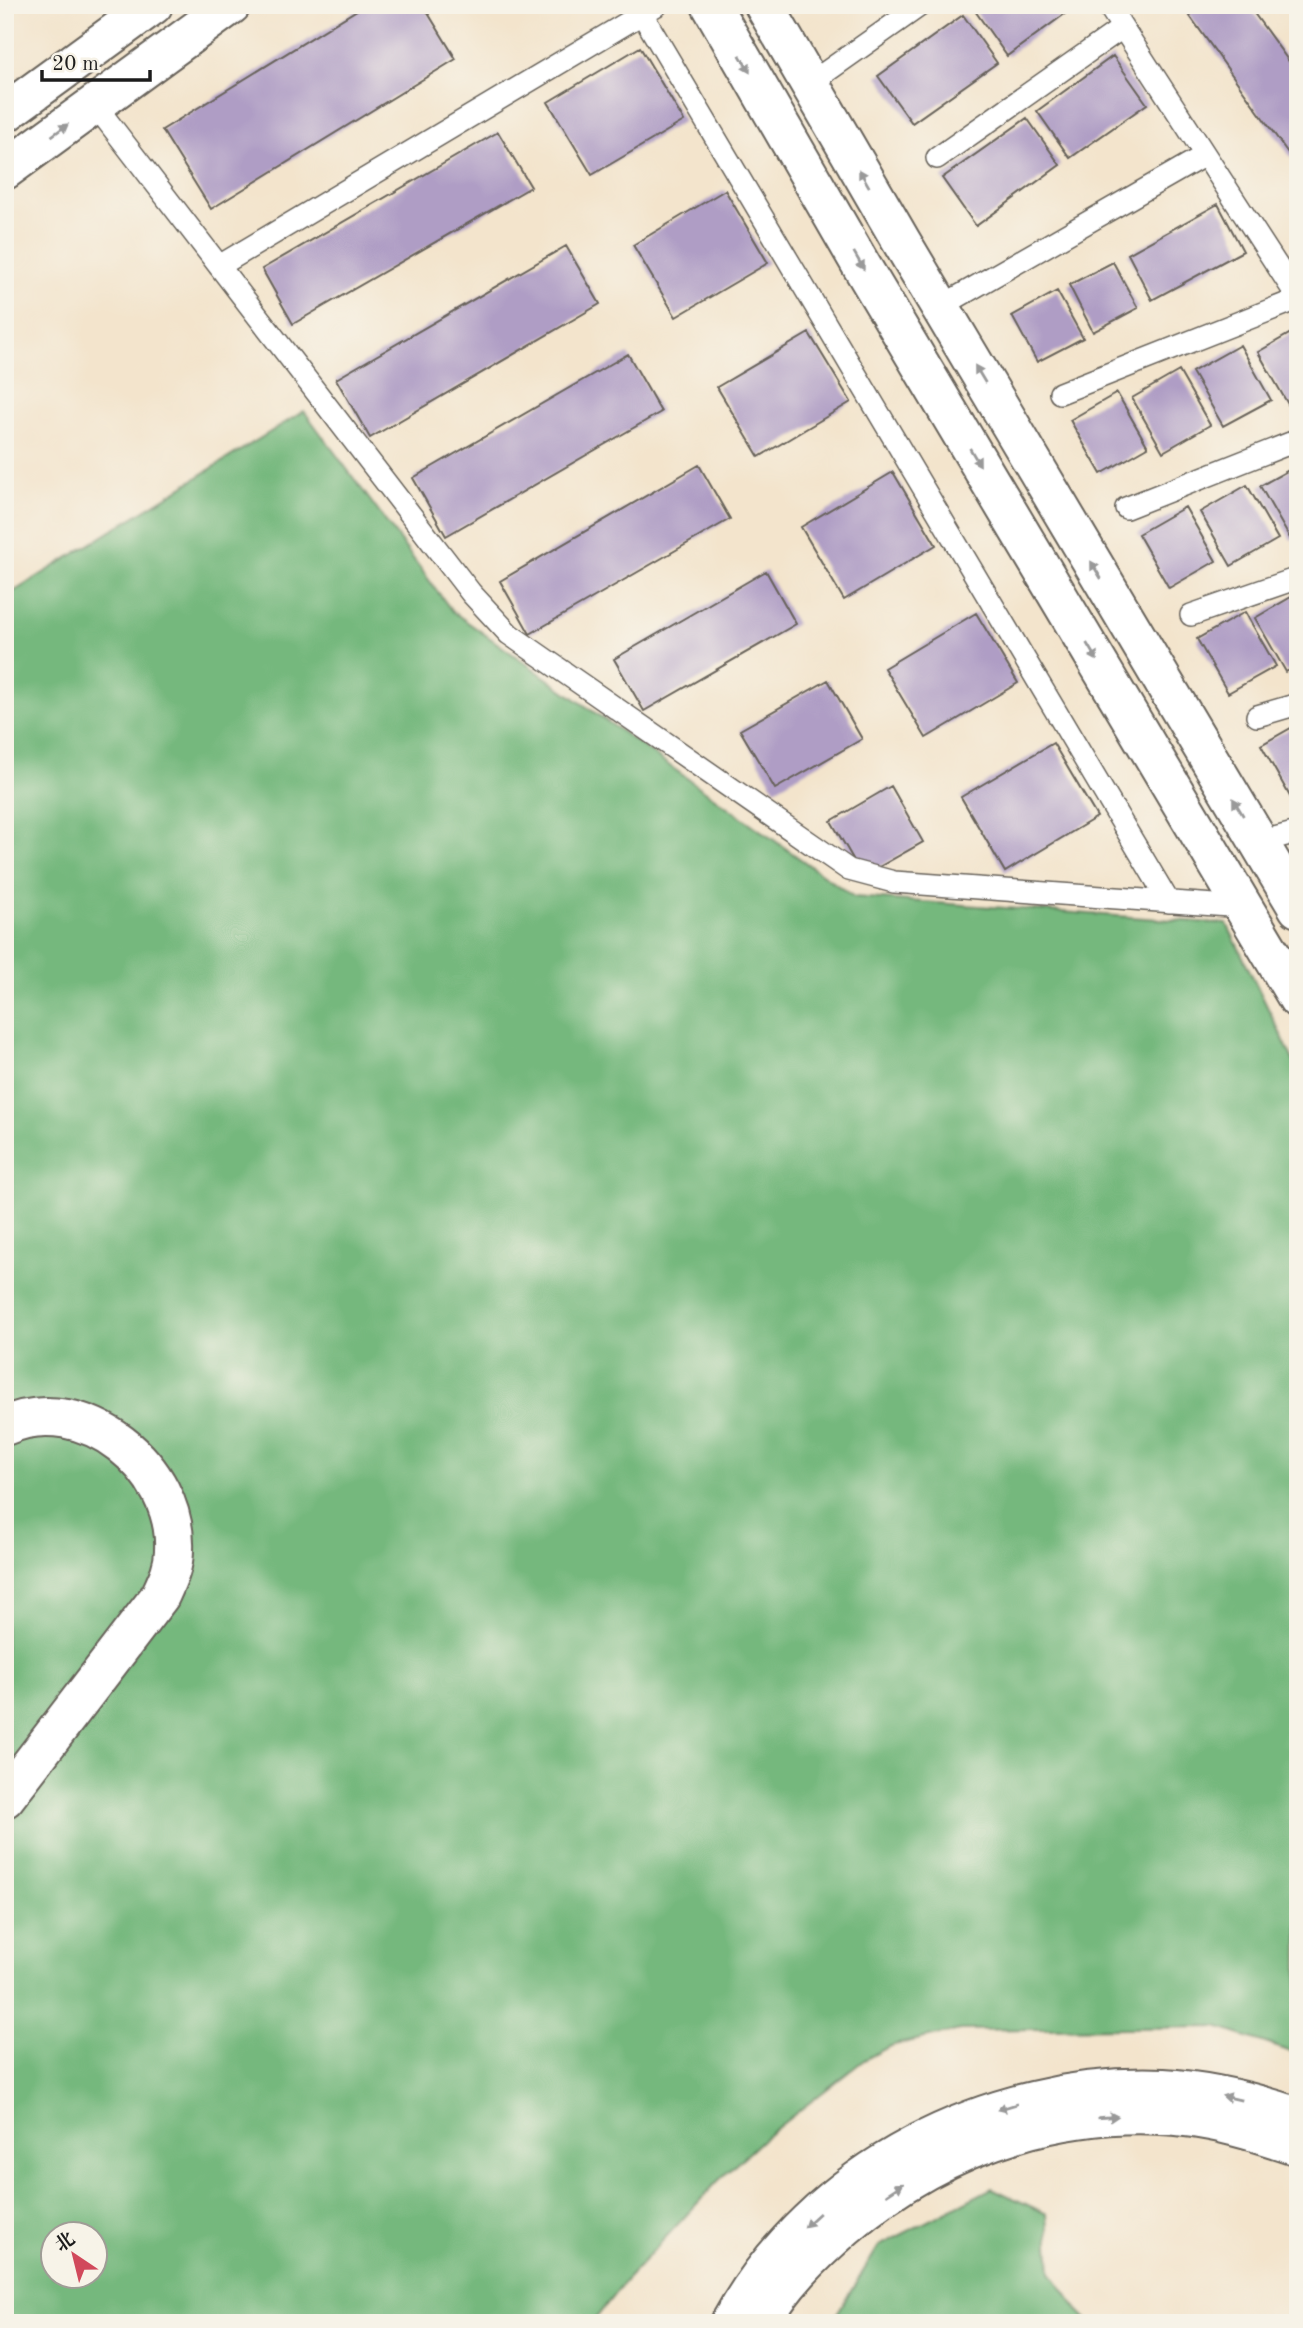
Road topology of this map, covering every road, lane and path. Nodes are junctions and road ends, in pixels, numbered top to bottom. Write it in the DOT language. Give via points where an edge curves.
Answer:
graph roads {
  1 [pos="153,5"];
  2 [pos="230,5"];
  3 [pos="711,5"];
  4 [pos="764,5"];
  5 [pos="920,5"];
  6 [pos="1108,5"];
  7 [pos="649,10"];
  8 [pos="1122,28"];
  9 [pos="809,83"];
  10 [pos="95,105"];
  11 [pos="5,114"];
  12 [pos="1205,155"];
  13 [pos="937,158"];
  14 [pos="5,170"];
  15 [pos="219,265"];
  16 [pos="1298,299"];
  17 [pos="940,307"];
  18 [pos="1060,393"];
  19 [pos="1298,440"];
  20 [pos="1126,508"];
  21 [pos="1298,578"];
  22 [pos="1191,615"];
  23 [pos="1298,704"];
  24 [pos="1257,716"];
  25 [pos="1298,832"];
  26 [pos="1258,842"];
  27 [pos="1169,902"];
  28 [pos="1243,907"];
  29 [pos="1298,908"];
  30 [pos="1298,999"];
  31 [pos="5,1426"];
  32 [pos="5,1798"];
  33 [pos="1298,2117"];
  34 [pos="1298,2146"];
  35 [pos="730,2323"];
  36 [pos="761,2323"];
  1 -- 11 [label="main road"];
  2 -- 10 [label="main road"];
  3 -- 28 [label="main road, one-way"];
  4 -- 9 [label="main road"];
  5 -- 9 [label="lane"];
  6 -- 8 [label="lane"];
  7 -- 15 [label="lane"];
  7 -- 27 [label="lane"];
  8 -- 12 [label="lane"];
  8 -- 13 [label="lane"];
  17 -- 9 [label="main road, one-way"];
  14 -- 10 [label="main road, one-way"];
  10 -- 15 [label="lane"];
  12 -- 16 [label="lane"];
  12 -- 17 [label="lane"];
  15 -- 27 [label="lane" via="471,593 509,634 849,870 894,882"];
  16 -- 18 [label="lane"];
  26 -- 17 [label="main road, one-way"];
  19 -- 20 [label="lane"];
  21 -- 22 [label="lane"];
  23 -- 24 [label="lane"];
  25 -- 26 [label="lane"];
  26 -- 29 [label="main road"];
  27 -- 28 [label="lane"];
  28 -- 30 [label="main road"];
  31 -- 32 [label="main road" via="54,1417 96,1427 115,1438 146,1469 167,1507 174,1551 160,1596"];
  33 -- 35 [label="main road, one-way" via="1214,2094 1163,2088 1062,2094 965,2121 921,2142 842,2193 750,2286"];
  36 -- 34 [label="main road, one-way" via="799,2270 859,2215 933,2166 1020,2131 1066,2120 1162,2116 1210,2121"];
}
